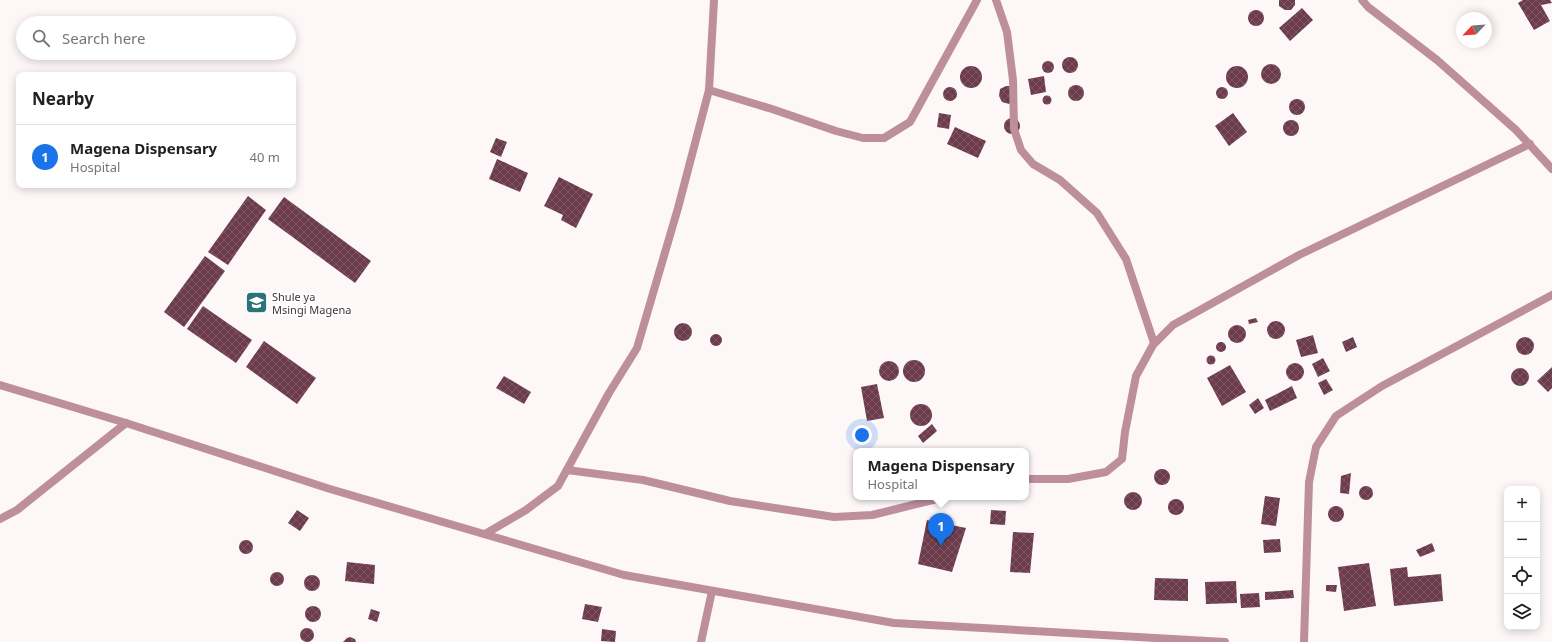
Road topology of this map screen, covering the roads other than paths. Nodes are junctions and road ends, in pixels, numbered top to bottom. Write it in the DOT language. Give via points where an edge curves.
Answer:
graph roads {
  1 [pos="714,0"];
  2 [pos="977,0"];
  3 [pos="996,0"];
  4 [pos="1363,0"];
  5 [pos="709,90"];
  6 [pos="1530,144"];
  7 [pos="1552,169"];
  8 [pos="1552,295"];
  9 [pos="1154,344"];
  10 [pos="0,385"];
  11 [pos="126,424"];
  12 [pos="567,470"];
  13 [pos="1029,479"];
  14 [pos="932,500"];
  15 [pos="0,519"];
  16 [pos="485,534"];
  17 [pos="712,591"];
  18 [pos="701,642"];
  19 [pos="1226,642"];
  20 [pos="1304,642"];
  1 -- 5 [label="street"];
  2 -- 5 [label="street" via="910,122 884,138 863,138 836,131"];
  3 -- 9 [label="street" via="1007,32 1013,80 1014,129 1021,150 1033,164 1060,180 1097,213 1126,259"];
  4 -- 6 [label="street" via="1368,7 1437,60"];
  5 -- 12 [label="street" via="678,208 636,348"];
  6 -- 7 [label="street"];
  6 -- 9 [label="street" via="1299,255 1173,325"];
  8 -- 20 [label="street" via="1382,386 1336,416 1316,447 1309,482"];
  9 -- 13 [label="street" via="1136,376 1122,459 1106,472 1068,479"];
  10 -- 11 [label="street"];
  11 -- 15 [label="street" via="17,510"];
  11 -- 16 [label="street" via="330,489"];
  12 -- 14 [label="street" via="643,480 730,501 834,517 872,514"];
  12 -- 16 [label="street" via="558,486 526,510"];
  16 -- 17 [label="street" via="624,575"];
  17 -- 18 [label="street"];
  17 -- 19 [label="street" via="894,623"];
}
